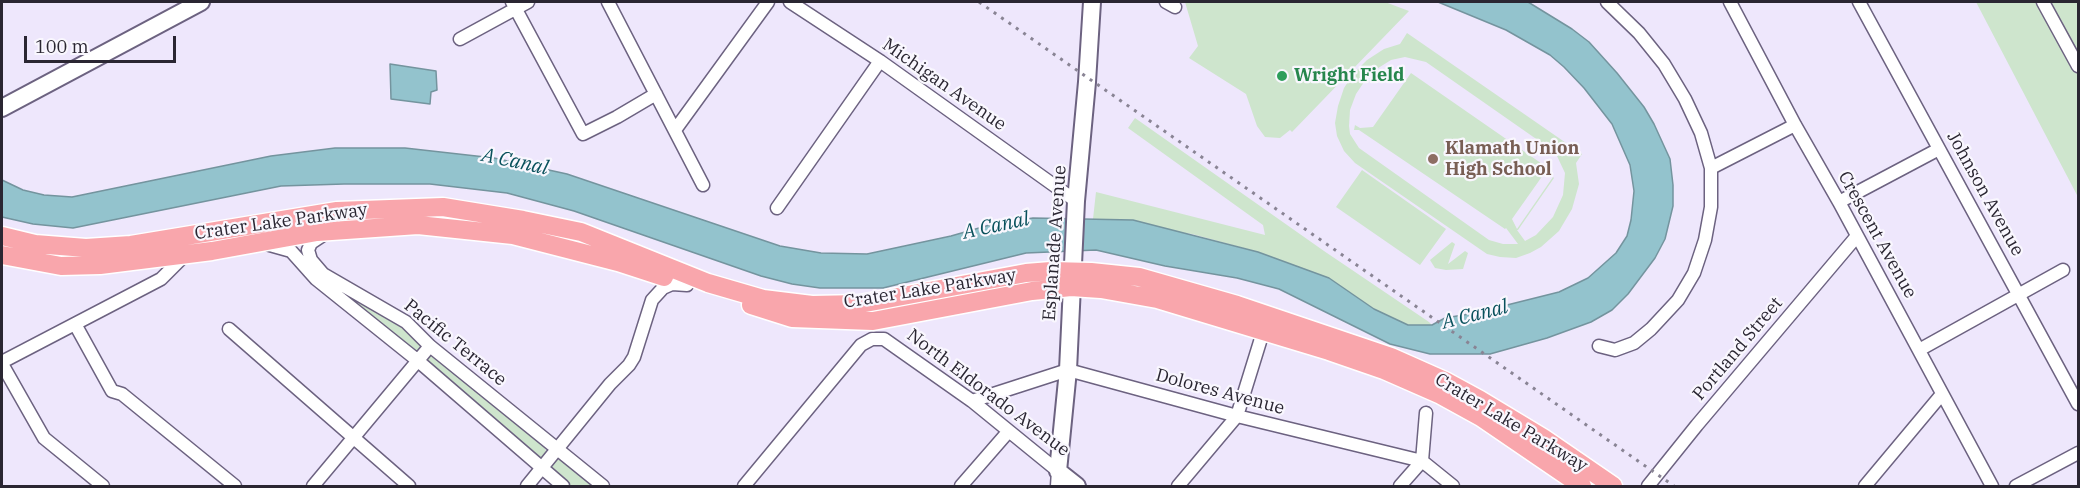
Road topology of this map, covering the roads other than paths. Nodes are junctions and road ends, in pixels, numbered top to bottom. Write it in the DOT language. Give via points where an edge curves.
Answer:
graph roads {
  1 [pos="201,2"];
  2 [pos="528,2"];
  3 [pos="608,2"];
  4 [pos="768,2"];
  5 [pos="790,2"];
  6 [pos="1092,2"];
  7 [pos="1607,2"];
  8 [pos="1730,2"];
  9 [pos="1858,2"];
  10 [pos="2046,2"];
  11 [pos="514,5"];
  12 [pos="460,39"];
  13 [pos="880,61"];
  14 [pos="2079,66"];
  15 [pos="656,94"];
  16 [pos="2,108"];
  17 [pos="1795,125"];
  18 [pos="675,130"];
  19 [pos="1939,148"];
  20 [pos="1711,168"];
  21 [pos="703,185"];
  22 [pos="1839,202"];
  23 [pos="777,208"];
  24 [pos="1075,209"];
  25 [pos="328,231"];
  26 [pos="2,236"];
  27 [pos="1857,236"];
  28 [pos="259,243"];
  29 [pos="186,254"];
  30 [pos="2,255"];
  31 [pos="2062,270"];
  32 [pos="1072,279"];
  33 [pos="687,285"];
  34 [pos="2019,293"];
  35 [pos="75,324"];
  36 [pos="229,329"];
  37 [pos="1263,332"];
  38 [pos="430,346"];
  39 [pos="1599,346"];
  40 [pos="1919,350"];
  41 [pos="417,360"];
  42 [pos="2,363"];
  43 [pos="1068,370"];
  44 [pos="1942,394"];
  45 [pos="972,401"];
  46 [pos="2079,404"];
  47 [pos="1426,412"];
  48 [pos="1237,416"];
  49 [pos="1008,432"];
  50 [pos="353,439"];
  51 [pos="557,449"];
  52 [pos="2079,453"];
  53 [pos="1542,458"];
  54 [pos="1422,461"];
  55 [pos="542,468"];
  56 [pos="1058,479"];
  57 [pos="103,486"];
  58 [pos="235,486"];
  59 [pos="312,486"];
  60 [pos="409,486"];
  61 [pos="527,486"];
  62 [pos="563,486"];
  63 [pos="603,486"];
  64 [pos="744,486"];
  65 [pos="961,486"];
  66 [pos="1077,486"];
  67 [pos="1178,486"];
  68 [pos="1400,486"];
  69 [pos="1453,486"];
  70 [pos="1582,486"];
  71 [pos="1597,486"];
  72 [pos="1613,486"];
  73 [pos="1648,486"];
  74 [pos="1865,486"];
  75 [pos="1992,486"];
  76 [pos="2016,486"];
  1 -- 16 [label="street"];
  2 -- 11 [label="street"];
  3 -- 15 [label="street"];
  4 -- 18 [label="street"];
  5 -- 13 [label="street, Michigan Avenue"];
  6 -- 24 [label="street, Esplanade Avenue"];
  7 -- 20 [label="street" via="1664,64 1701,133"];
  8 -- 17 [label="street, Crescent Avenue"];
  9 -- 19 [label="street, Johnson Avenue"];
  10 -- 14 [label="street"];
  11 -- 12 [label="street"];
  11 -- 15 [label="street" via="583,134"];
  13 -- 23 [label="street"];
  13 -- 24 [label="street, Michigan Avenue"];
  15 -- 18 [label="street"];
  17 -- 20 [label="street"];
  17 -- 22 [label="street, Crescent Avenue"];
  18 -- 21 [label="street"];
  19 -- 22 [label="street"];
  19 -- 34 [label="street, Johnson Avenue"];
  20 -- 39 [label="street" via="1711,207 1705,240 1694,273 1678,300 1634,343 1615,350"];
  22 -- 27 [label="street, Crescent Avenue"];
  24 -- 32 [label="street, Esplanade Avenue"];
  25 -- 28 [label="main road, Crater Lake Parkway"];
  25 -- 33 [label="main road, Crater Lake Parkway" via="418,225 513,235 618,262"];
  25 -- 38 [label="street, Pacific Terrace" via="311,243 308,250 323,274 406,322"];
  26 -- 32 [label="main road, Crater Lake Parkway" via="35,244 86,248 131,245 337,211 443,207 581,232 708,283 763,299 860,304 1026,273"];
  27 -- 40 [label="street, Crescent Avenue"];
  27 -- 73 [label="street, Portland Street"];
  28 -- 29 [label="main road, Crater Lake Parkway"];
  28 -- 41 [label="street, Pacific Terrace" via="291,251 316,279"];
  29 -- 30 [label="main road, Crater Lake Parkway" via="61,266"];
  29 -- 35 [label="street" via="161,279"];
  31 -- 34 [label="street"];
  32 -- 33 [label="main road, Crater Lake Parkway" via="1032,291 873,321 792,318"];
  32 -- 37 [label="main road, Crater Lake Parkway" via="1101,289 1157,299"];
  32 -- 43 [label="street, Esplanade Avenue"];
  32 -- 72 [label="main road, Crater Lake Parkway" via="1139,278 1237,305 1391,357 1480,400"];
  33 -- 51 [label="street" via="672,284 652,300 629,365"];
  34 -- 40 [label="street"];
  34 -- 46 [label="street, Johnson Avenue"];
  35 -- 42 [label="street"];
  35 -- 58 [label="street" via="112,391 122,394"];
  36 -- 50 [label="street"];
  37 -- 48 [label="street"];
  37 -- 53 [label="main road, Crater Lake Parkway" via="1384,370 1441,395"];
  38 -- 41 [label="street"];
  38 -- 51 [label="street, Pacific Terrace"];
  40 -- 44 [label="street, Crescent Avenue"];
  41 -- 50 [label="street"];
  41 -- 55 [label="street, Pacific Terrace"];
  42 -- 57 [label="street" via="44,438"];
  43 -- 45 [label="street"];
  43 -- 48 [label="street, Dolores Avenue"];
  43 -- 56 [label="street, Esplanade Avenue"];
  44 -- 74 [label="street"];
  44 -- 75 [label="street, Crescent Avenue"];
  45 -- 49 [label="street, North Eldorado Avenue"];
  45 -- 64 [label="street, North Eldorado Avenue" via="884,339 872,339 861,345"];
  47 -- 54 [label="street"];
  48 -- 54 [label="street, Dolores Avenue"];
  48 -- 67 [label="street"];
  49 -- 56 [label="street, North Eldorado Avenue"];
  49 -- 65 [label="street"];
  50 -- 59 [label="street"];
  50 -- 60 [label="street"];
  51 -- 55 [label="street"];
  51 -- 63 [label="street, Pacific Terrace"];
  52 -- 76 [label="street"];
  53 -- 70 [label="main road, Crater Lake Parkway"];
  53 -- 71 [label="main road"];
  54 -- 68 [label="street"];
  54 -- 69 [label="street, Dolores Avenue"];
  55 -- 61 [label="street"];
  55 -- 62 [label="street, Pacific Terrace"];
  56 -- 66 [label="street, North Eldorado Avenue"];
}
